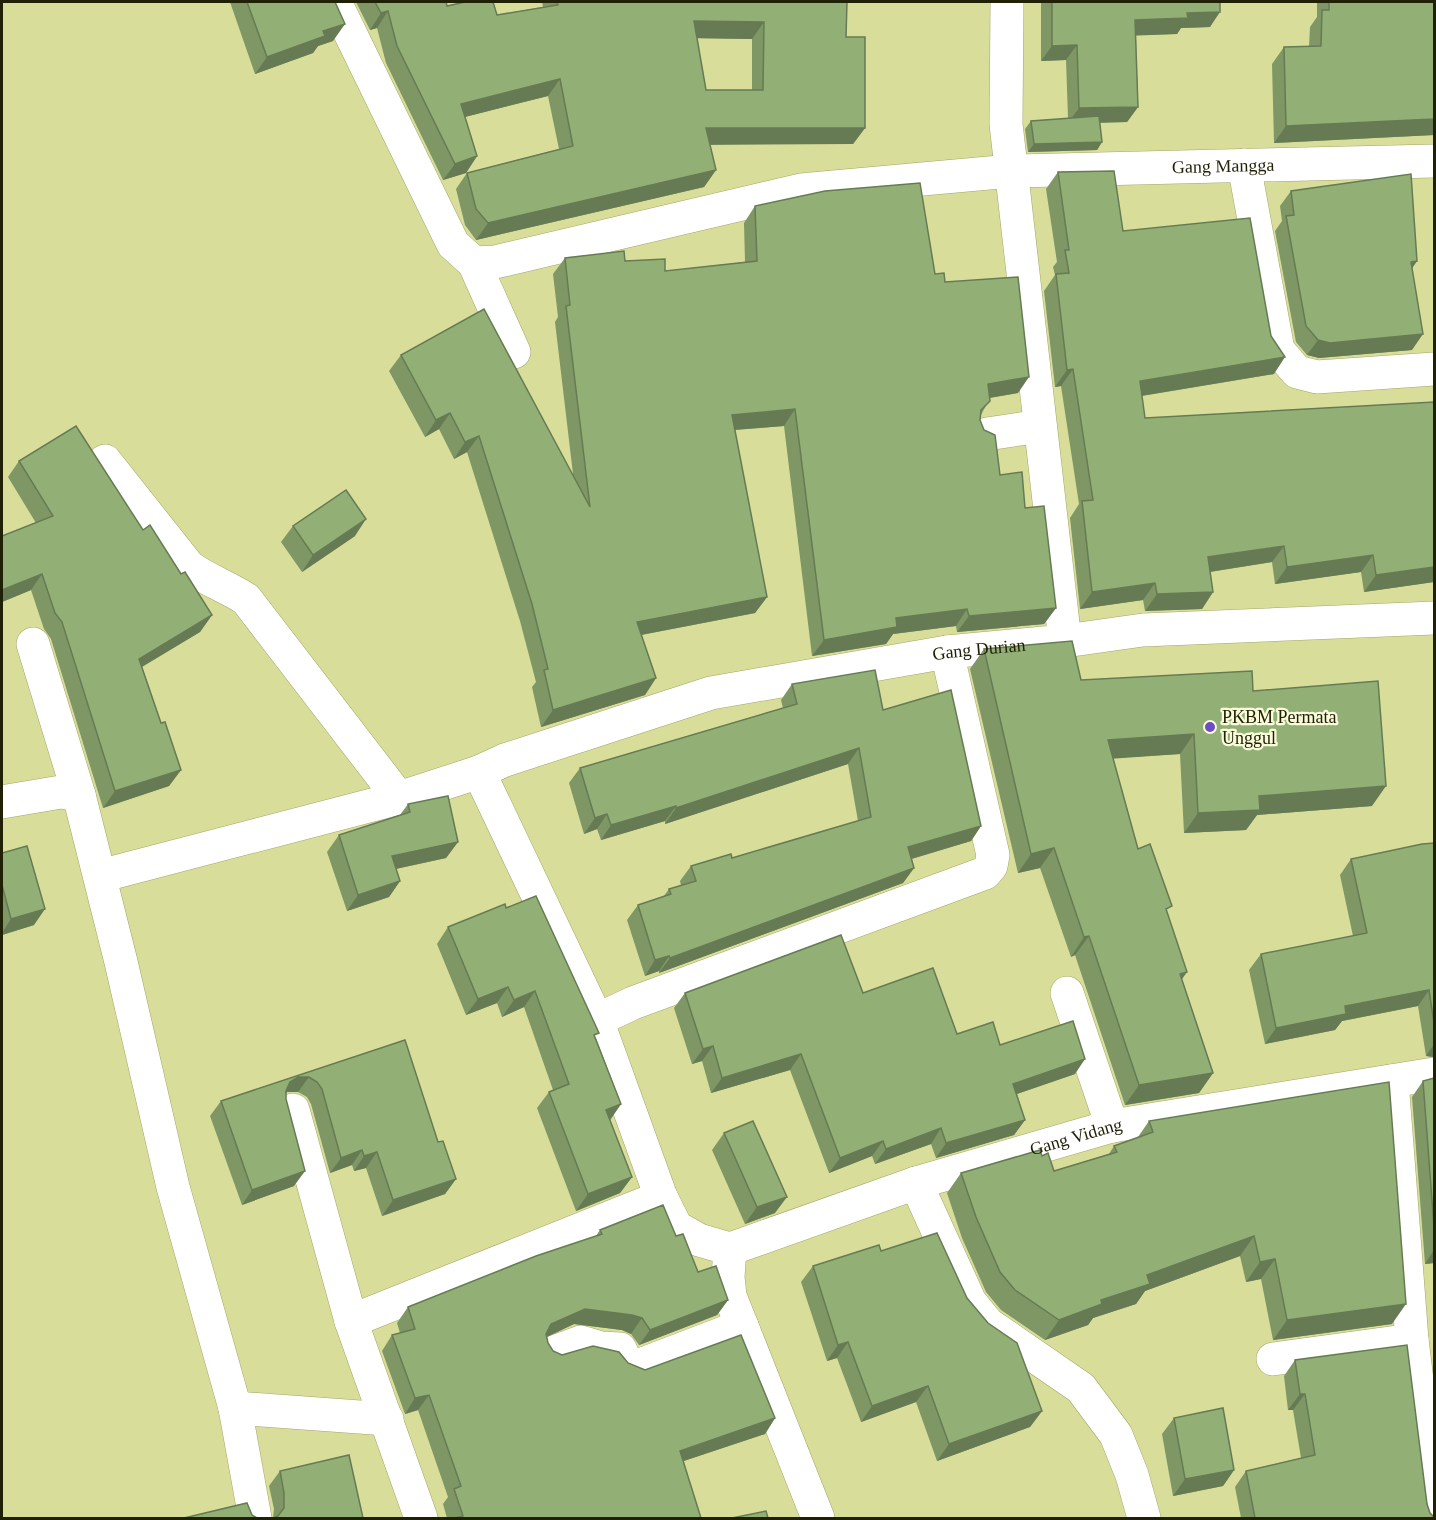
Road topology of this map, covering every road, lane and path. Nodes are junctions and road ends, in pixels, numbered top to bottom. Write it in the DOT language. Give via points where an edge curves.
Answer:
graph roads {
  1 [pos="335,2"];
  2 [pos="1007,2"];
  3 [pos="1434,161"];
  4 [pos="1244,165"];
  5 [pos="1011,171"];
  6 [pos="474,263"];
  7 [pos="514,352"];
  8 [pos="1434,369"];
  9 [pos="1040,426"];
  10 [pos="987,434"];
  11 [pos="105,461"];
  12 [pos="1434,618"];
  13 [pos="1065,641"];
  14 [pos="33,644"];
  15 [pos="947,652"];
  16 [pos="492,766"];
  17 [pos="79,795"];
  18 [pos="399,798"];
  19 [pos="2,802"];
  20 [pos="100,876"];
  21 [pos="1067,993"];
  22 [pos="614,1012"];
  23 [pos="1434,1074"];
  24 [pos="1392,1081"];
  25 [pos="293,1110"];
  26 [pos="1112,1126"];
  27 [pos="916,1183"];
  28 [pos="661,1197"];
  29 [pos="730,1249"];
  30 [pos="351,1321"];
  31 [pos="742,1326"];
  32 [pos="1412,1340"];
  33 [pos="554,1352"];
  34 [pos="1273,1359"];
  35 [pos="235,1408"];
  36 [pos="387,1419"];
  37 [pos="255,1518"];
  38 [pos="421,1518"];
  39 [pos="818,1518"];
  40 [pos="1144,1518"];
  41 [pos="1434,1518"];
  1 -- 6 [label="street" via="453,244"];
  2 -- 5 [label="street" via="1006,124"];
  3 -- 4 [label="street, Gang Mangga"];
  4 -- 5 [label="street, Gang Mangga"];
  4 -- 8 [label="street" via="1278,350 1297,372 1317,377"];
  5 -- 6 [label="street, Gang Mangga" via="801,190 495,262"];
  5 -- 9 [label="street"];
  6 -- 7 [label="street"];
  9 -- 10 [label="street"];
  9 -- 13 [label="street"];
  11 -- 18 [label="street" via="189,567 246,599"];
  12 -- 13 [label="street, Gang Durian" via="1143,630"];
  13 -- 15 [label="street, Gang Durian"];
  14 -- 17 [label="street"];
  15 -- 16 [label="street, Gang Durian" via="711,693"];
  15 -- 22 [label="street" via="993,855 985,873"];
  16 -- 18 [label="street, Gang Durian"];
  16 -- 22 [label="street"];
  17 -- 19 [label="street" via="61,792"];
  17 -- 20 [label="street"];
  18 -- 20 [label="street, Gang Durian"];
  20 -- 35 [label="street" via="173,1187"];
  21 -- 26 [label="street"];
  22 -- 28 [label="street"];
  23 -- 24 [label="street, Gang Vidang"];
  24 -- 26 [label="street, Gang Vidang"];
  24 -- 32 [label="street"];
  25 -- 30 [label="street"];
  26 -- 27 [label="street, Gang Vidang"];
  27 -- 29 [label="street, Gang Vidang"];
  27 -- 40 [label="street" via="970,1302 988,1324 1081,1388 1116,1435"];
  28 -- 29 [label="street" via="676,1227 699,1240"];
  28 -- 30 [label="street"];
  29 -- 31 [label="street" via="730,1296"];
  30 -- 36 [label="street"];
  31 -- 33 [label="street" via="635,1367 626,1362 620,1349 581,1342"];
  31 -- 39 [label="street"];
  32 -- 34 [label="street"];
  32 -- 41 [label="street"];
  35 -- 36 [label="street"];
  35 -- 37 [label="street"];
  36 -- 38 [label="street"];
}
